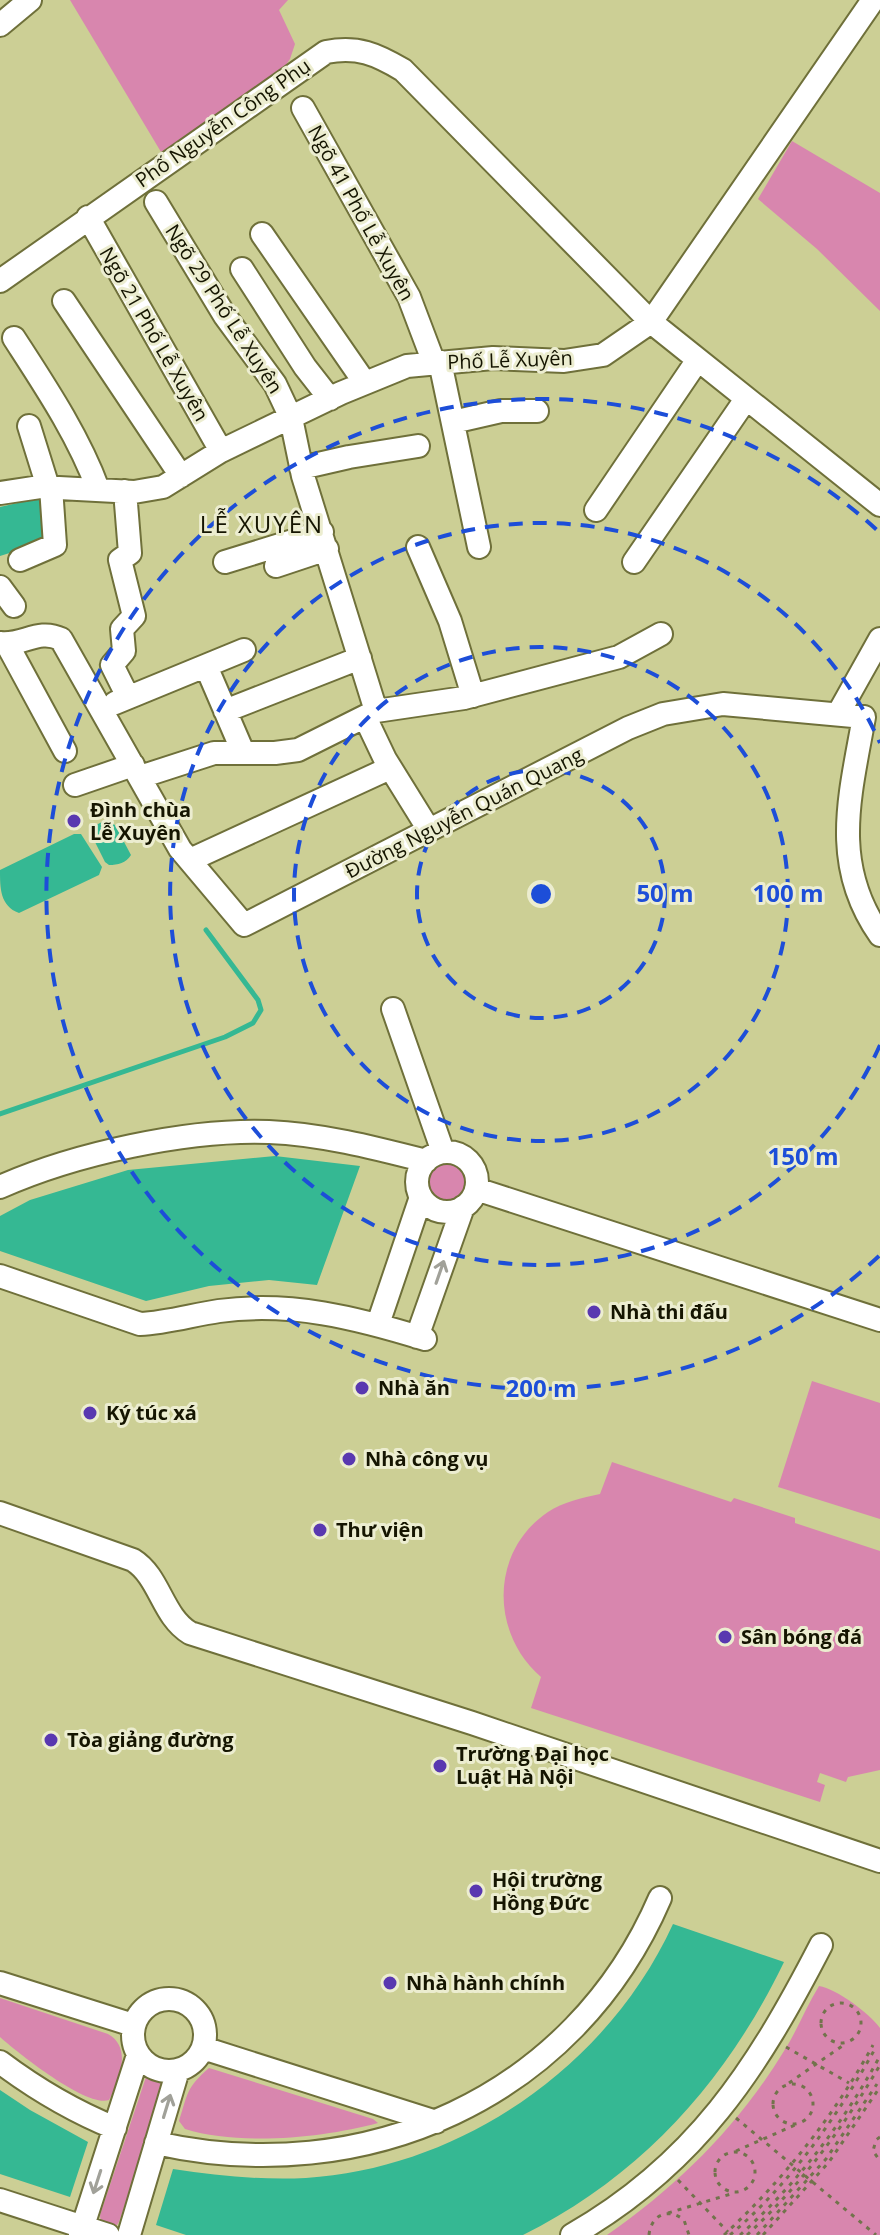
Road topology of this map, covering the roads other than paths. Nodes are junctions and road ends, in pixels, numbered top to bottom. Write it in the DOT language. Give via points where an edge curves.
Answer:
graph roads {
  1 [pos="30,0"];
  2 [pos="873,0"];
  3 [pos="0,25"];
  4 [pos="303,108"];
  5 [pos="156,202"];
  6 [pos="88,217"];
  7 [pos="262,234"];
  8 [pos="242,269"];
  9 [pos="0,281"];
  10 [pos="64,301"];
  11 [pos="651,322"];
  12 [pos="14,338"];
  13 [pos="697,361"];
  14 [pos="437,363"];
  15 [pos="365,383"];
  16 [pos="330,399"];
  17 [pos="746,399"];
  18 [pos="537,411"];
  19 [pos="291,418"];
  20 [pos="453,422"];
  21 [pos="29,426"];
  22 [pos="418,446"];
  23 [pos="221,451"];
  24 [pos="301,468"];
  25 [pos="181,476"];
  26 [pos="50,487"];
  27 [pos="98,489"];
  28 [pos="125,491"];
  29 [pos="0,493"];
  30 [pos="880,505"];
  31 [pos="596,510"];
  32 [pos="324,541"];
  33 [pos="418,547"];
  34 [pos="479,547"];
  35 [pos="20,560"];
  36 [pos="225,562"];
  37 [pos="634,562"];
  38 [pos="276,566"];
  39 [pos="0,587"];
  40 [pos="14,606"];
  41 [pos="661,634"];
  42 [pos="880,639"];
  43 [pos="4,643"];
  44 [pos="244,650"];
  45 [pos="360,658"];
  46 [pos="206,666"];
  47 [pos="473,696"];
  48 [pos="128,697"];
  49 [pos="101,708"];
  50 [pos="225,711"];
  51 [pos="371,714"];
  52 [pos="838,714"];
  53 [pos="65,751"];
  54 [pos="243,752"];
  55 [pos="390,768"];
  56 [pos="136,771"];
  57 [pos="75,785"];
  58 [pos="429,830"];
  59 [pos="190,860"];
  60 [pos="880,935"];
  61 [pos="393,1009"];
  62 [pos="434,1156"];
  63 [pos="0,1187"];
  64 [pos="421,1197"];
  65 [pos="469,1198"];
  66 [pos="0,1276"];
  67 [pos="880,1320"];
  68 [pos="378,1324"];
  69 [pos="0,1513"];
  70 [pos="880,1861"];
  71 [pos="660,1898"];
  72 [pos="821,1945"];
  73 [pos="0,1983"];
  74 [pos="133,2025"];
  75 [pos="203,2048"];
  76 [pos="138,2055"];
  77 [pos="0,2062"];
  78 [pos="178,2070"];
  79 [pos="436,2122"];
  80 [pos="115,2128"];
  81 [pos="156,2143"];
  82 [pos="0,2200"];
  83 [pos="82,2231"];
  84 [pos="108,2235"];
  85 [pos="129,2235"];
  86 [pos="572,2235"];
  1 -- 3 [label="street"];
  2 -- 11 [label="street"];
  4 -- 14 [label="street, Ngõ 41 Phố Lễ Xuyên" via="409,297"];
  5 -- 19 [label="street, Ngõ 29 Phố Lễ Xuyên" via="225,316 275,384"];
  6 -- 9 [label="street, Phố Nguyễn Công Phụ"];
  6 -- 11 [label="street, Phố Nguyễn Công Phụ" via="326,52 346,48 377,55 403,70"];
  6 -- 23 [label="street, Ngõ 21 Phố Lễ Xuyên"];
  7 -- 15 [label="street"];
  8 -- 16 [label="street"];
  10 -- 25 [label="street"];
  11 -- 13 [label="street"];
  11 -- 14 [label="street, Phố Lễ Xuyên" via="603,355 564,361 493,358"];
  12 -- 27 [label="street" via="47,389"];
  13 -- 17 [label="street"];
  13 -- 31 [label="street"];
  14 -- 15 [label="street, Phố Lễ Xuyên" via="407,366"];
  14 -- 20 [label="street, Ngõ 41 Phố Lễ Xuyên"];
  15 -- 16 [label="street, Phố Lễ Xuyên"];
  16 -- 19 [label="street, Phố Lễ Xuyên"];
  17 -- 30 [label="street"];
  17 -- 37 [label="street"];
  18 -- 20 [label="street" via="501,411"];
  19 -- 23 [label="street, Phố Lễ Xuyên"];
  19 -- 24 [label="street, Ngõ 29 Phố Lễ Xuyên"];
  20 -- 34 [label="street, Ngõ 41 Phố Lễ Xuyên"];
  21 -- 26 [label="street"];
  22 -- 24 [label="street"];
  23 -- 25 [label="street, Phố Lễ Xuyên"];
  24 -- 32 [label="street, Ngõ 29 Phố Lễ Xuyên"];
  25 -- 28 [label="street, Phố Lễ Xuyên" via="163,487"];
  26 -- 27 [label="street, Phố Lễ Xuyên"];
  26 -- 29 [label="street, Phố Lễ Xuyên"];
  26 -- 35 [label="street" via="55,545"];
  27 -- 28 [label="street, Phố Lễ Xuyên"];
  28 -- 48 [label="street" via="130,553 120,560 134,616 122,629 124,651 112,665"];
  32 -- 36 [label="street"];
  32 -- 38 [label="street"];
  32 -- 45 [label="street, Ngõ 29 Phố Lễ Xuyên"];
  33 -- 47 [label="street" via="450,621"];
  39 -- 40 [label="street"];
  41 -- 47 [label="street" via="619,657"];
  42 -- 52 [label="street"];
  43 -- 49 [label="street, Đường Nguyễn Quán Quang" via="37,634 61,639"];
  43 -- 53 [label="street"];
  44 -- 46 [label="street"];
  45 -- 50 [label="street"];
  45 -- 51 [label="street, Ngõ 29 Phố Lễ Xuyên"];
  46 -- 48 [label="street"];
  46 -- 50 [label="street"];
  47 -- 51 [label="street"];
  48 -- 49 [label="street"];
  49 -- 56 [label="street, Đường Nguyễn Quán Quang"];
  50 -- 54 [label="street"];
  51 -- 54 [label="street" via="298,750"];
  51 -- 55 [label="street, Ngõ 29 Phố Lễ Xuyên"];
  52 -- 58 [label="street, Đường Nguyễn Quán Quang" via="723,704 663,714"];
  52 -- 60 [label="street" via="864,717 849,806 848,853 860,900"];
  54 -- 56 [label="street" via="214,753"];
  55 -- 58 [label="street, Ngõ 29 Phố Lễ Xuyên"];
  55 -- 59 [label="street"];
  56 -- 57 [label="street"];
  56 -- 59 [label="street, Đường Nguyễn Quán Quang"];
  58 -- 59 [label="street, Đường Nguyễn Quán Quang" via="244,925"];
  61 -- 62 [label="street"];
  62 -- 63 [label="street" via="242,1132 114,1151"];
  62 -- 64 [label="street" via="417,1181"];
  62 -- 65 [label="street" via="457,1154 468,1161 476,1175"];
  64 -- 65 [label="street" via="432,1208 451,1212"];
  64 -- 68 [label="street"];
  65 -- 67 [label="street"];
  68 -- 65 [label="street, one-way" via="421,1338"];
  66 -- 68 [label="street" via="140,1324 279,1308"];
  69 -- 70 [label="street" via="142,1565 173,1617 190,1633"];
  71 -- 79 [label="street" via="617,1973 563,2038 487,2097"];
  72 -- 86 [label="street" via="760,2056 707,2127 634,2195"];
  73 -- 74 [label="street"];
  74 -- 75 [label="street" via="157,2000 181,2001 200,2016"];
  74 -- 76 [label="street"];
  75 -- 78 [label="street" via="195,2061"];
  75 -- 79 [label="street"];
  76 -- 78 [label="street" via="150,2067"];
  76 -- 80 [label="street"];
  77 -- 80 [label="street" via="77,2113"];
  81 -- 78 [label="street, one-way"];
  79 -- 81 [label="street" via="386,2138 295,2155 224,2155"];
  80 -- 83 [label="street, one-way"];
  81 -- 85 [label="street"];
  82 -- 83 [label="street"];
  83 -- 84 [label="street"];
}
